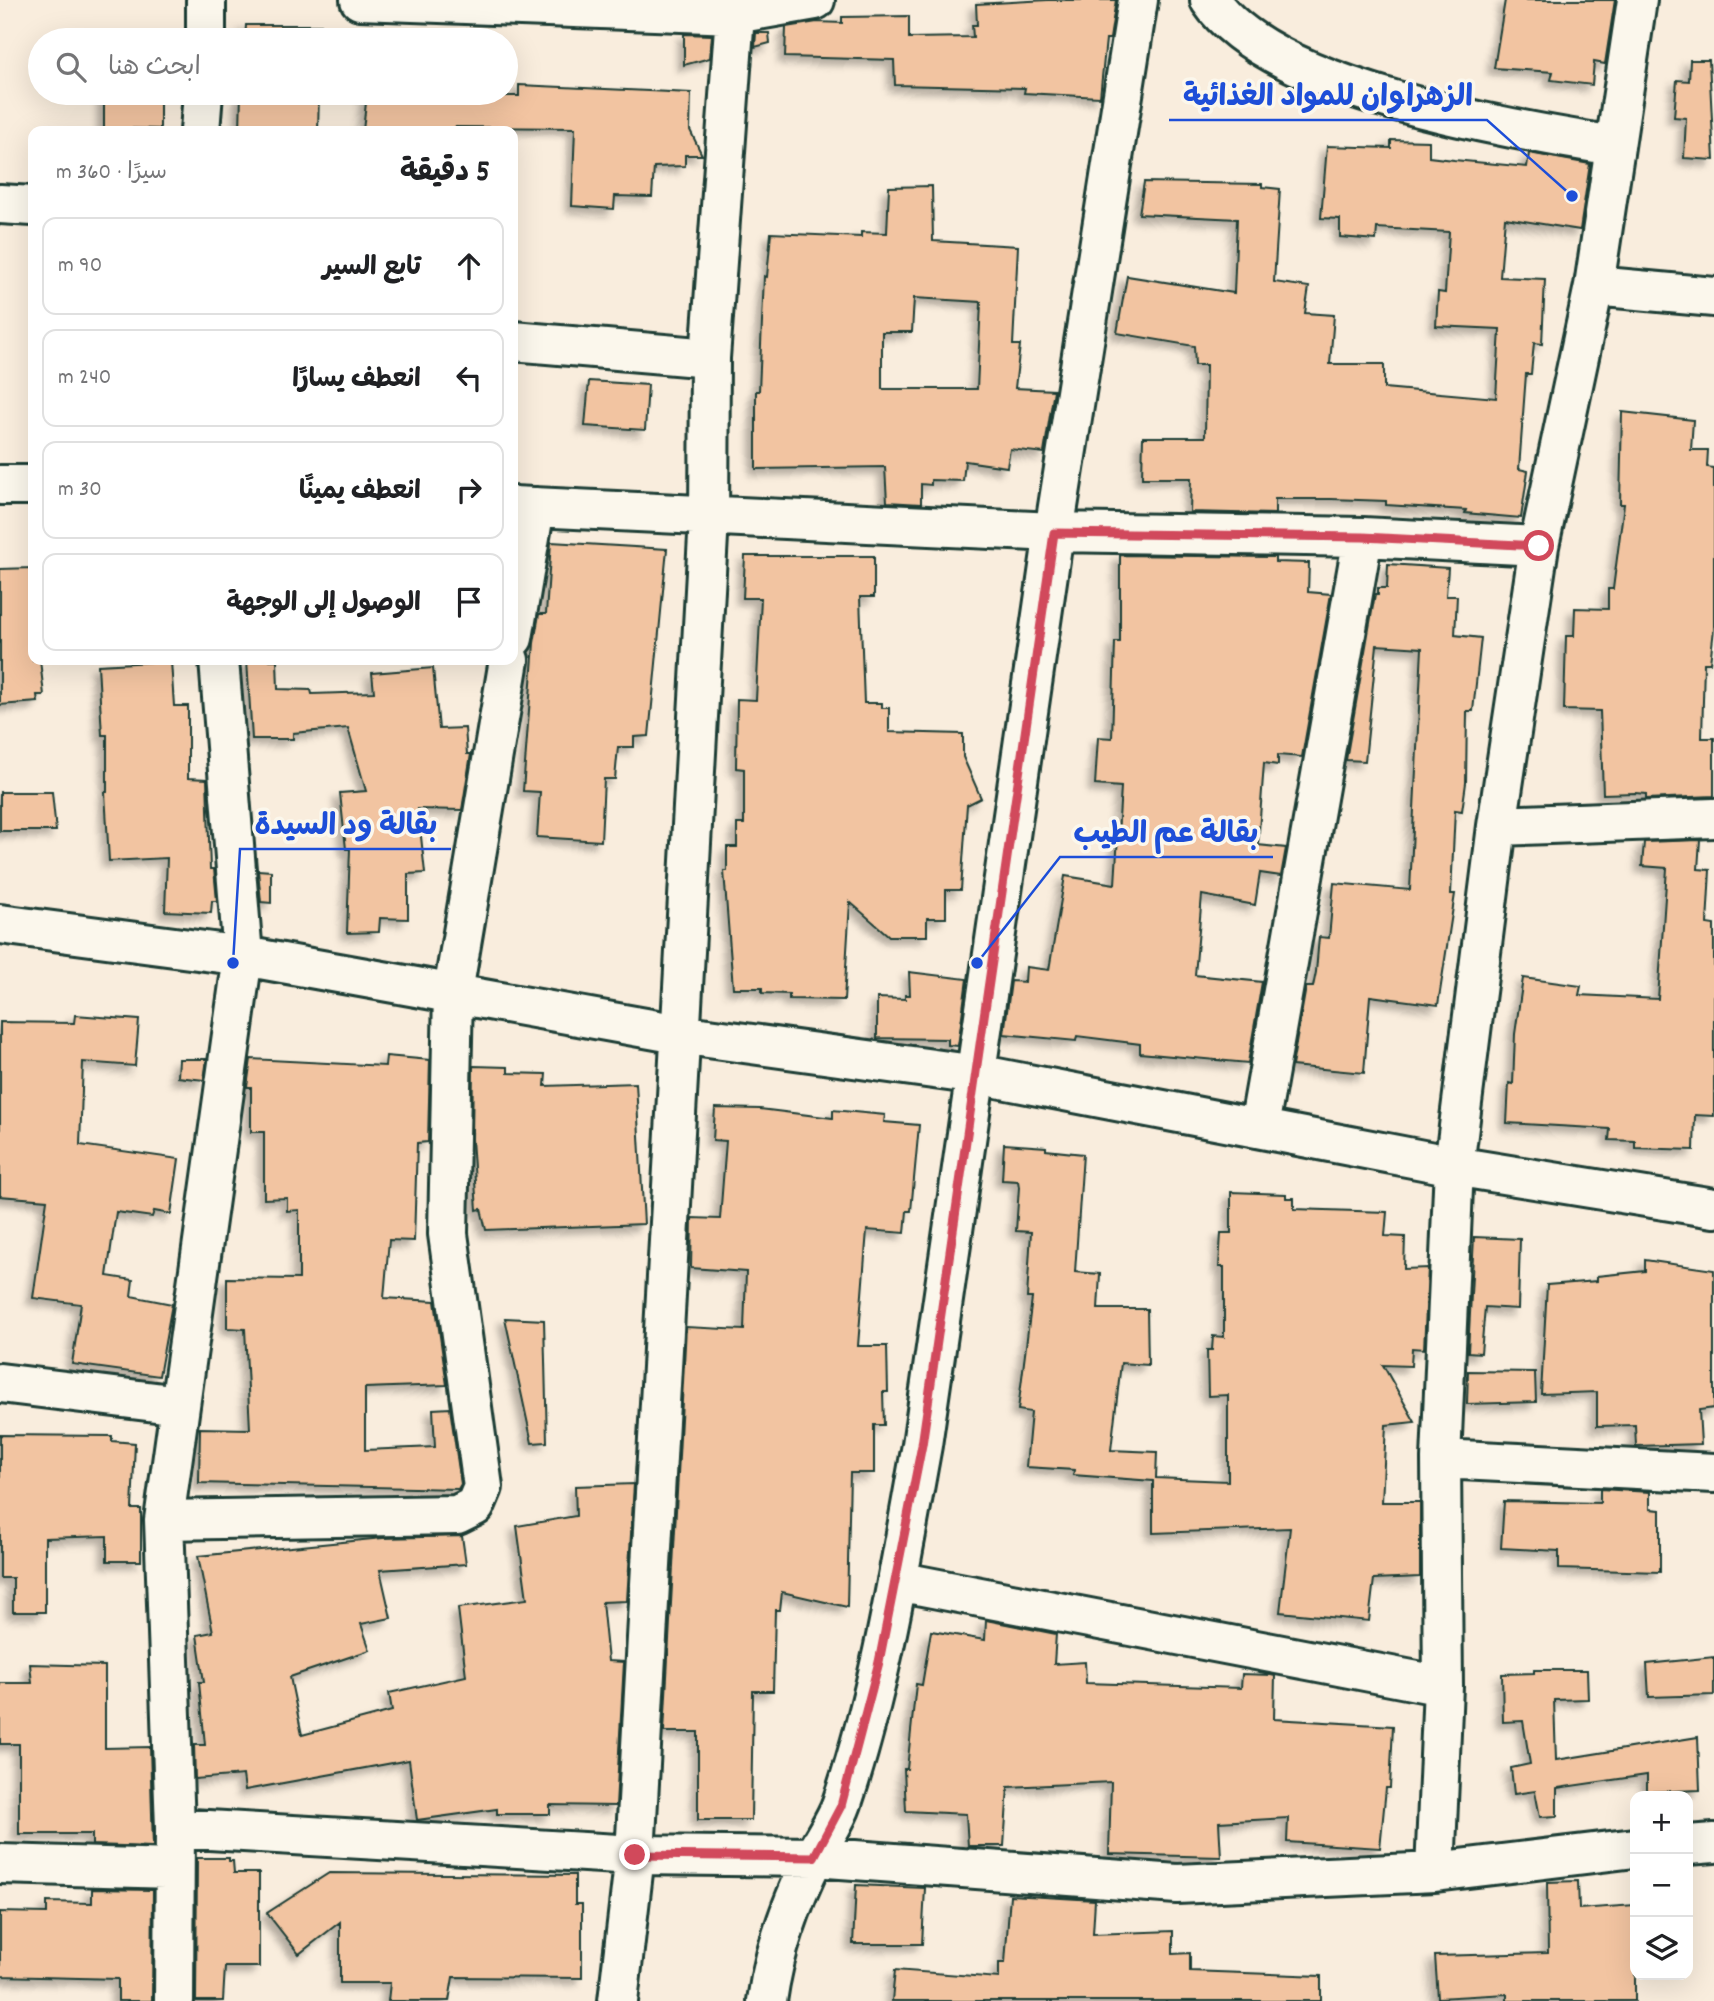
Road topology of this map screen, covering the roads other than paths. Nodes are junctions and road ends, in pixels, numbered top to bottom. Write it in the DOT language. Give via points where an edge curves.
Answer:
graph roads {
  1 [pos="206,0"];
  2 [pos="360,0"];
  3 [pos="815,0"];
  4 [pos="1138,0"];
  5 [pos="1210,0"];
  6 [pos="1637,0"];
  7 [pos="736,7"];
  8 [pos="206,28"];
  9 [pos="202,105"];
  10 [pos="200,126"];
  11 [pos="1614,146"];
  12 [pos="0,204"];
  13 [pos="28,206"];
  14 [pos="1594,286"];
  15 [pos="1714,297"];
  16 [pos="518,341"];
  17 [pos="710,358"];
  18 [pos="0,485"];
  19 [pos="28,485"];
  20 [pos="524,507"];
  21 [pos="709,518"];
  22 [pos="1054,533"];
  23 [pos="1363,537"];
  24 [pos="1539,546"];
  25 [pos="518,578"];
  26 [pos="219,665"];
  27 [pos="508,665"];
  28 [pos="1714,818"];
  29 [pos="1497,826"];
  30 [pos="0,924"];
  31 [pos="243,956"];
  32 [pos="453,992"];
  33 [pos="679,1034"];
  34 [pos="977,1075"];
  35 [pos="1259,1127"];
  36 [pos="1454,1166"];
  37 [pos="1714,1208"];
  38 [pos="0,1383"];
  39 [pos="180,1405"];
  40 [pos="1441,1459"];
  41 [pos="1714,1473"];
  42 [pos="164,1520"];
  43 [pos="897,1581"];
  44 [pos="1443,1686"];
  45 [pos="175,1828"];
  46 [pos="1714,1843"];
  47 [pos="1693,1844"];
  48 [pos="1630,1849"];
  49 [pos="635,1855"];
  50 [pos="814,1857"];
  51 [pos="0,1864"];
  52 [pos="173,1869"];
  53 [pos="1435,1872"];
  54 [pos="174,2001"];
  55 [pos="618,2001"];
  56 [pos="767,2001"];
  1 -- 8 [label="street"];
  2 -- 7 [label="street"];
  3 -- 7 [label="street"];
  4 -- 22 [label="street"];
  5 -- 11 [label="street" via="1221,16 1258,45 1309,70 1493,127"];
  6 -- 11 [label="street"];
  7 -- 17 [label="street"];
  9 -- 10 [label="street"];
  11 -- 14 [label="street"];
  12 -- 13 [label="street"];
  14 -- 15 [label="street"];
  14 -- 24 [label="street"];
  16 -- 17 [label="street"];
  17 -- 21 [label="street"];
  18 -- 19 [label="street"];
  20 -- 21 [label="street"];
  20 -- 25 [label="street"];
  21 -- 22 [label="street"];
  21 -- 33 [label="street"];
  22 -- 23 [label="street"];
  22 -- 34 [label="street"];
  23 -- 24 [label="street"];
  23 -- 35 [label="street"];
  24 -- 29 [label="street"];
  26 -- 31 [label="street"];
  27 -- 32 [label="street"];
  28 -- 29 [label="street"];
  29 -- 36 [label="street"];
  30 -- 31 [label="street"];
  31 -- 32 [label="street"];
  31 -- 39 [label="street"];
  32 -- 33 [label="street"];
  32 -- 42 [label="street" via="448,1234 482,1487 475,1506 457,1515"];
  33 -- 34 [label="street"];
  33 -- 49 [label="street"];
  34 -- 35 [label="street"];
  34 -- 43 [label="street"];
  35 -- 36 [label="street"];
  36 -- 37 [label="street"];
  36 -- 40 [label="street"];
  38 -- 39 [label="street"];
  39 -- 42 [label="street"];
  40 -- 41 [label="street"];
  40 -- 44 [label="street"];
  42 -- 45 [label="street"];
  43 -- 44 [label="street"];
  43 -- 50 [label="street" via="841,1806"];
  44 -- 53 [label="street"];
  45 -- 49 [label="street"];
  45 -- 52 [label="street"];
  46 -- 47 [label="street"];
  48 -- 53 [label="street"];
  49 -- 50 [label="street"];
  49 -- 55 [label="street"];
  50 -- 53 [label="street" via="1177,1884"];
  50 -- 56 [label="street" via="783,1927"];
  51 -- 52 [label="street"];
  52 -- 54 [label="street"];
}
